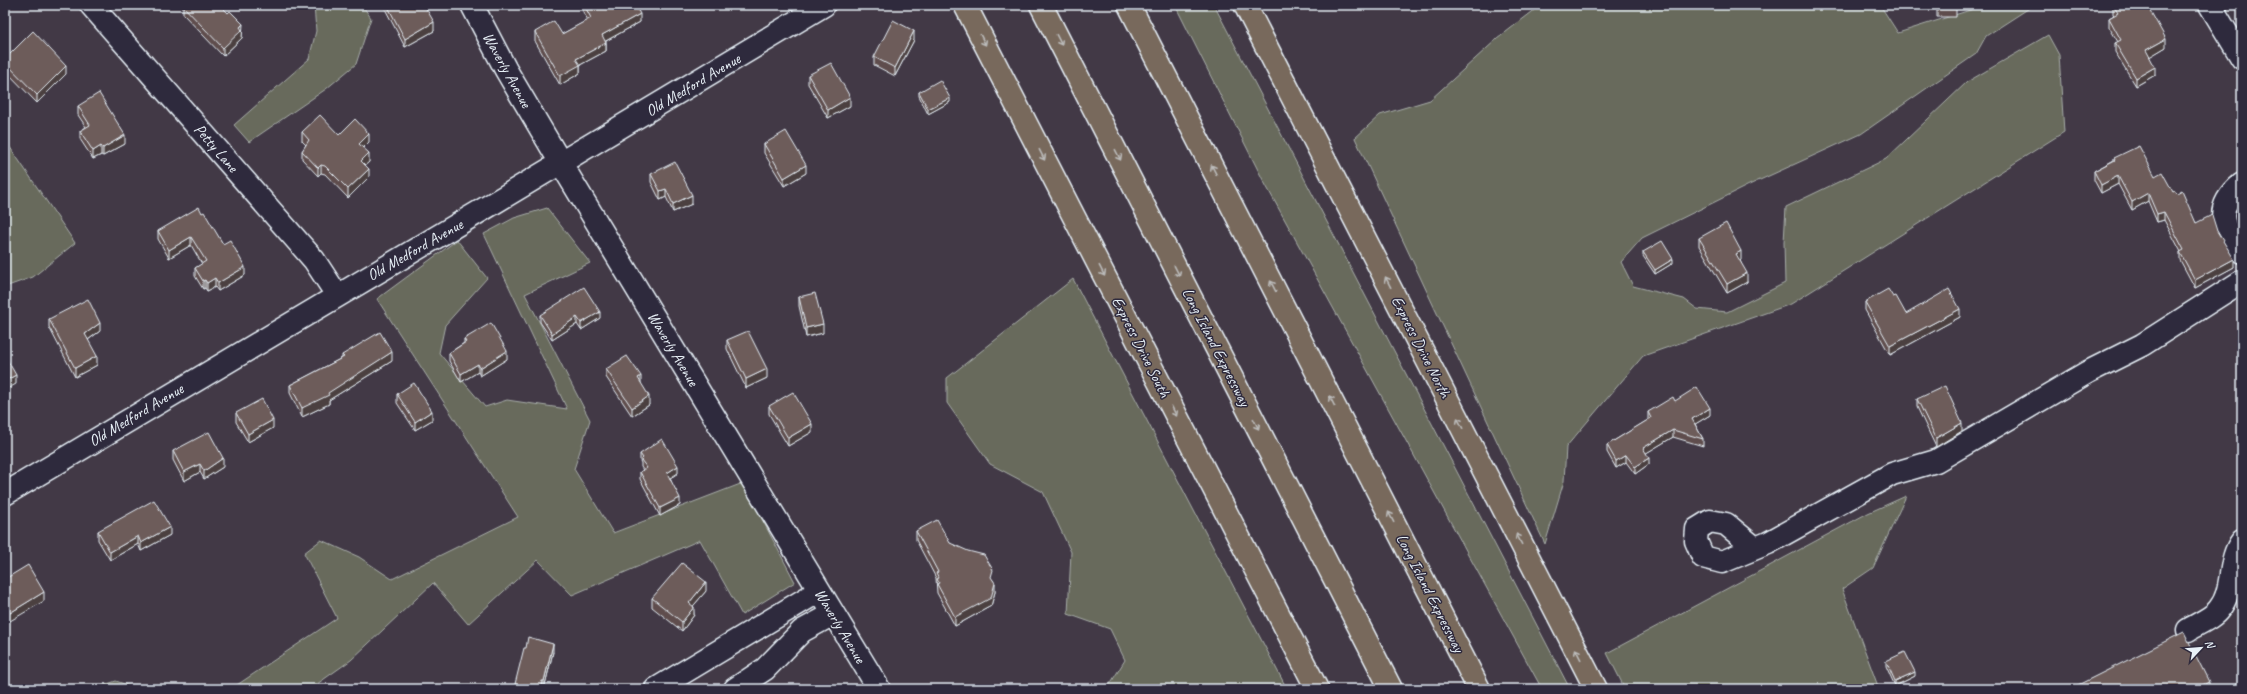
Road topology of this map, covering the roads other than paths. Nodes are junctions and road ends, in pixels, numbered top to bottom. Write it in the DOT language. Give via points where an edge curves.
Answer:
graph roads {
  1 [pos="91,5"];
  2 [pos="472,5"];
  3 [pos="824,5"];
  4 [pos="965,5"];
  5 [pos="1041,5"];
  6 [pos="1129,5"];
  7 [pos="1245,5"];
  8 [pos="2210,5"];
  9 [pos="2242,58"];
  10 [pos="562,165"];
  11 [pos="2242,184"];
  12 [pos="2242,252"];
  13 [pos="2242,281"];
  14 [pos="337,295"];
  15 [pos="5,494"];
  16 [pos="2242,541"];
  17 [pos="1755,548"];
  18 [pos="819,591"];
  19 [pos="833,614"];
  20 [pos="2188,630"];
  21 [pos="656,689"];
  22 [pos="735,689"];
  23 [pos="879,689"];
  24 [pos="1317,689"];
  25 [pos="1391,689"];
  26 [pos="1479,689"];
  27 [pos="1596,689"];
  1 -- 14 [label="street, Petty Lane" via="314,260"];
  2 -- 10 [label="street, Waverly Avenue" via="506,70"];
  3 -- 10 [label="street, Old Medford Avenue"];
  4 -- 24 [label="main road, Express Drive South, one-way"];
  5 -- 25 [label="main road, Long Island Expressway, one-way"];
  26 -- 6 [label="main road, Long Island Expressway, one-way"];
  27 -- 7 [label="main road, Express Drive North, one-way"];
  8 -- 9 [label="street"];
  10 -- 14 [label="street, Old Medford Avenue"];
  10 -- 18 [label="street, Waverly Avenue"];
  11 -- 12 [label="street" via="2229,195 2222,216 2228,232"];
  13 -- 17 [label="street" via="2142,345 2088,372 1936,461 1892,474"];
  14 -- 15 [label="street, Old Medford Avenue"];
  16 -- 20 [label="street" via="2237,547 2228,590 2219,610"];
  18 -- 19 [label="street, Waverly Avenue"];
  18 -- 21 [label="street"];
  19 -- 22 [label="street" via="802,631 765,669"];
  19 -- 23 [label="street, Waverly Avenue"];
}
